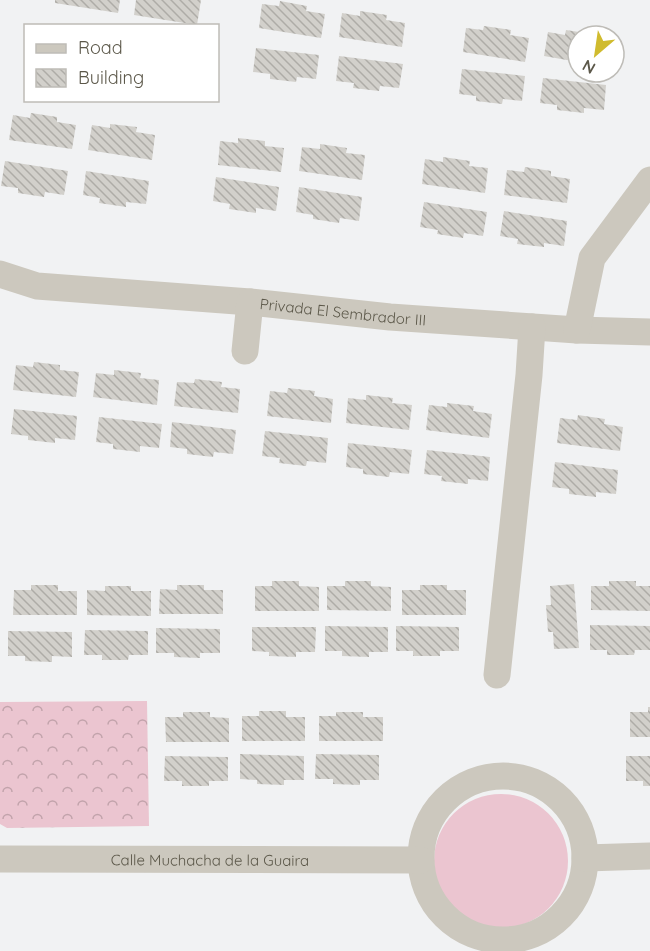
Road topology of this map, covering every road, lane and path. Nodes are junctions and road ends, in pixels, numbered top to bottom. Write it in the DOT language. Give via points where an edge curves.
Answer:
graph roads {
  1 [pos="650,180"];
  2 [pos="0,274"];
  3 [pos="37,286"];
  4 [pos="0,297"];
  5 [pos="250,302"];
  6 [pos="532,327"];
  7 [pos="577,330"];
  8 [pos="650,332"];
  9 [pos="245,351"];
  10 [pos="497,675"];
  11 [pos="650,856"];
  12 [pos="585,858"];
  13 [pos="0,859"];
  14 [pos="420,860"];
  1 -- 7 [label="street" via="592,258"];
  2 -- 3 [label="street, Privada El Sembrador III"];
  3 -- 4 [label="street, Privada El Sembrador III"];
  3 -- 5 [label="street, Privada El Sembrador III"];
  5 -- 6 [label="street, Privada El Sembrador III"];
  5 -- 9 [label="street"];
  6 -- 7 [label="street, Privada El Sembrador III"];
  6 -- 10 [label="street"];
  7 -- 8 [label="street, Privada El Sembrador III"];
  11 -- 12 [label="street"];
  12 -- 14 [label="street" via="581,886 567,911 545,929 518,939 490,940 463,930 440,912 426,888"];
  12 -- 14 [label="street" via="581,832 563,803 550,791 527,780 501,776 476,780 453,792 435,811 423,834"];
  13 -- 14 [label="street, Calle Muchacha de la Guaira"];
}
